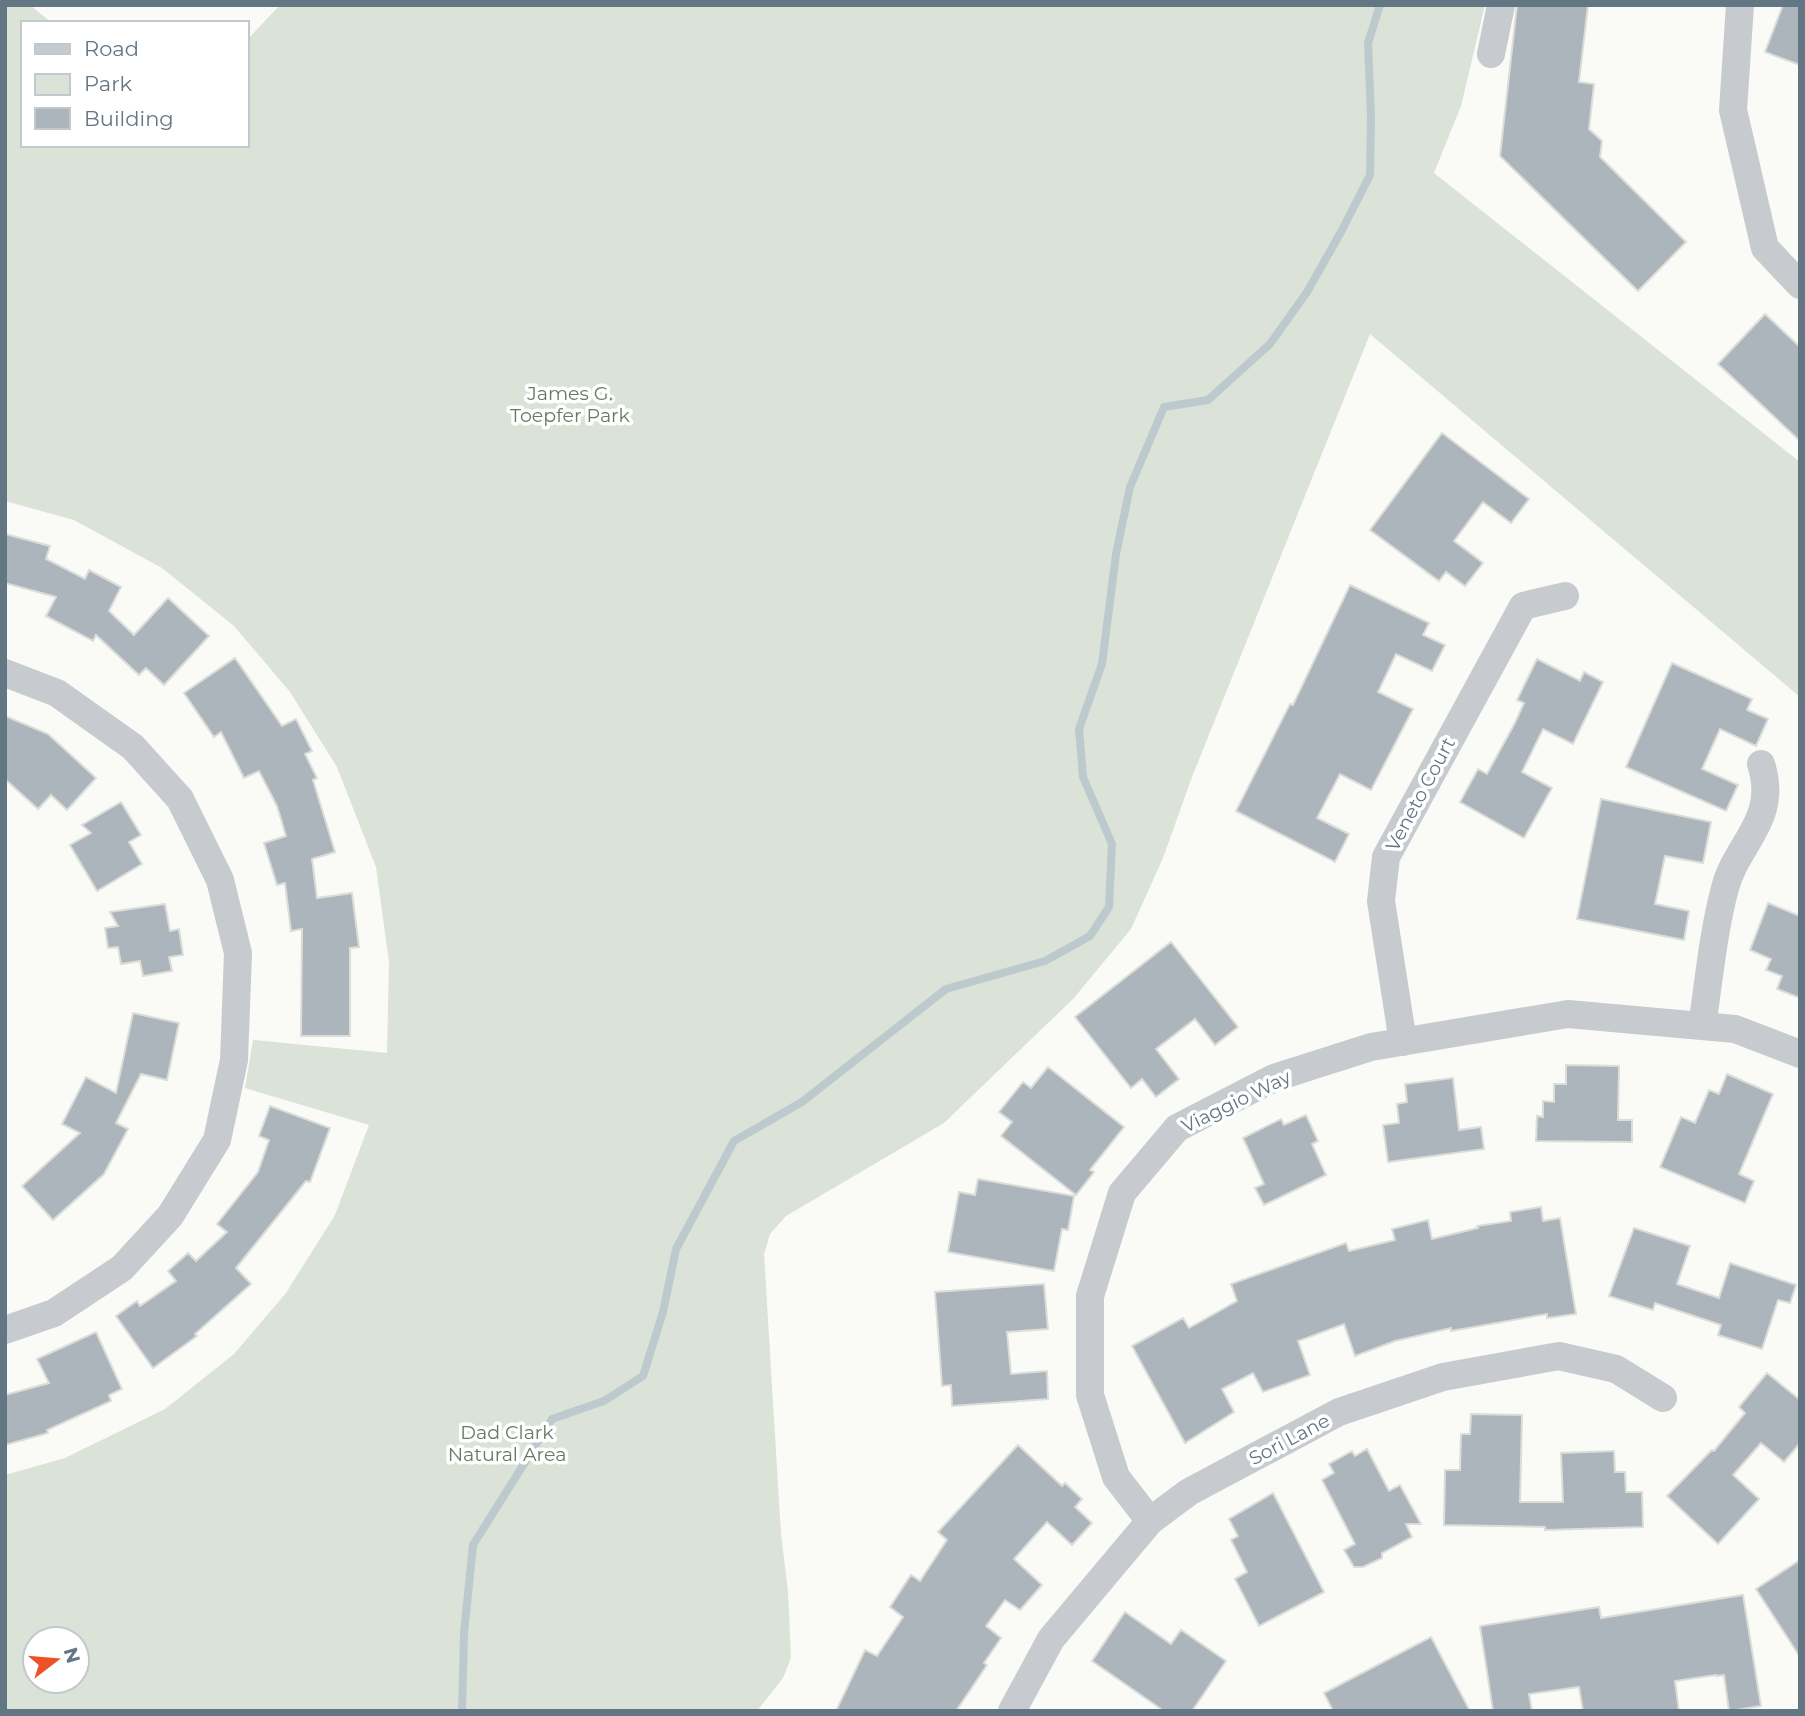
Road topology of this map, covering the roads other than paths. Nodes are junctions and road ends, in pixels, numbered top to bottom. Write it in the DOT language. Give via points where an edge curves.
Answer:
graph roads {
  1 [pos="1501,5"];
  2 [pos="1740,5"];
  3 [pos="1491,54"];
  4 [pos="1800,285"];
  5 [pos="1565,596"];
  6 [pos="5,673"];
  7 [pos="1761,764"];
  8 [pos="1702,1026"];
  9 [pos="1403,1042"];
  10 [pos="1800,1054"];
  11 [pos="5,1330"];
  12 [pos="1663,1398"];
  13 [pos="1150,1521"];
  14 [pos="1012,1711"];
  1 -- 3 [label="street"];
  2 -- 4 [label="street" via="1732,110 1765,248"];
  5 -- 9 [label="street, Veneto Court" via="1522,606 1386,857 1381,901"];
  6 -- 11 [label="street" via="57,694 133,747 180,799 220,880 238,953 234,1060 217,1139 170,1216 122,1268 54,1313"];
  7 -- 8 [label="street" via="1766,781 1764,804 1755,832 1726,884"];
  8 -- 9 [label="street, Viaggio Way" via="1568,1014"];
  8 -- 10 [label="street, Viaggio Way" via="1735,1029"];
  9 -- 13 [label="street, Viaggio Way" via="1371,1047 1274,1078 1178,1128 1122,1193 1090,1296 1090,1395 1115,1477"];
  12 -- 13 [label="street, Sori Lane" via="1616,1369 1559,1356 1443,1377 1339,1412 1189,1492"];
  13 -- 14 [label="street, Sori Lane" via="1051,1639"];
}
